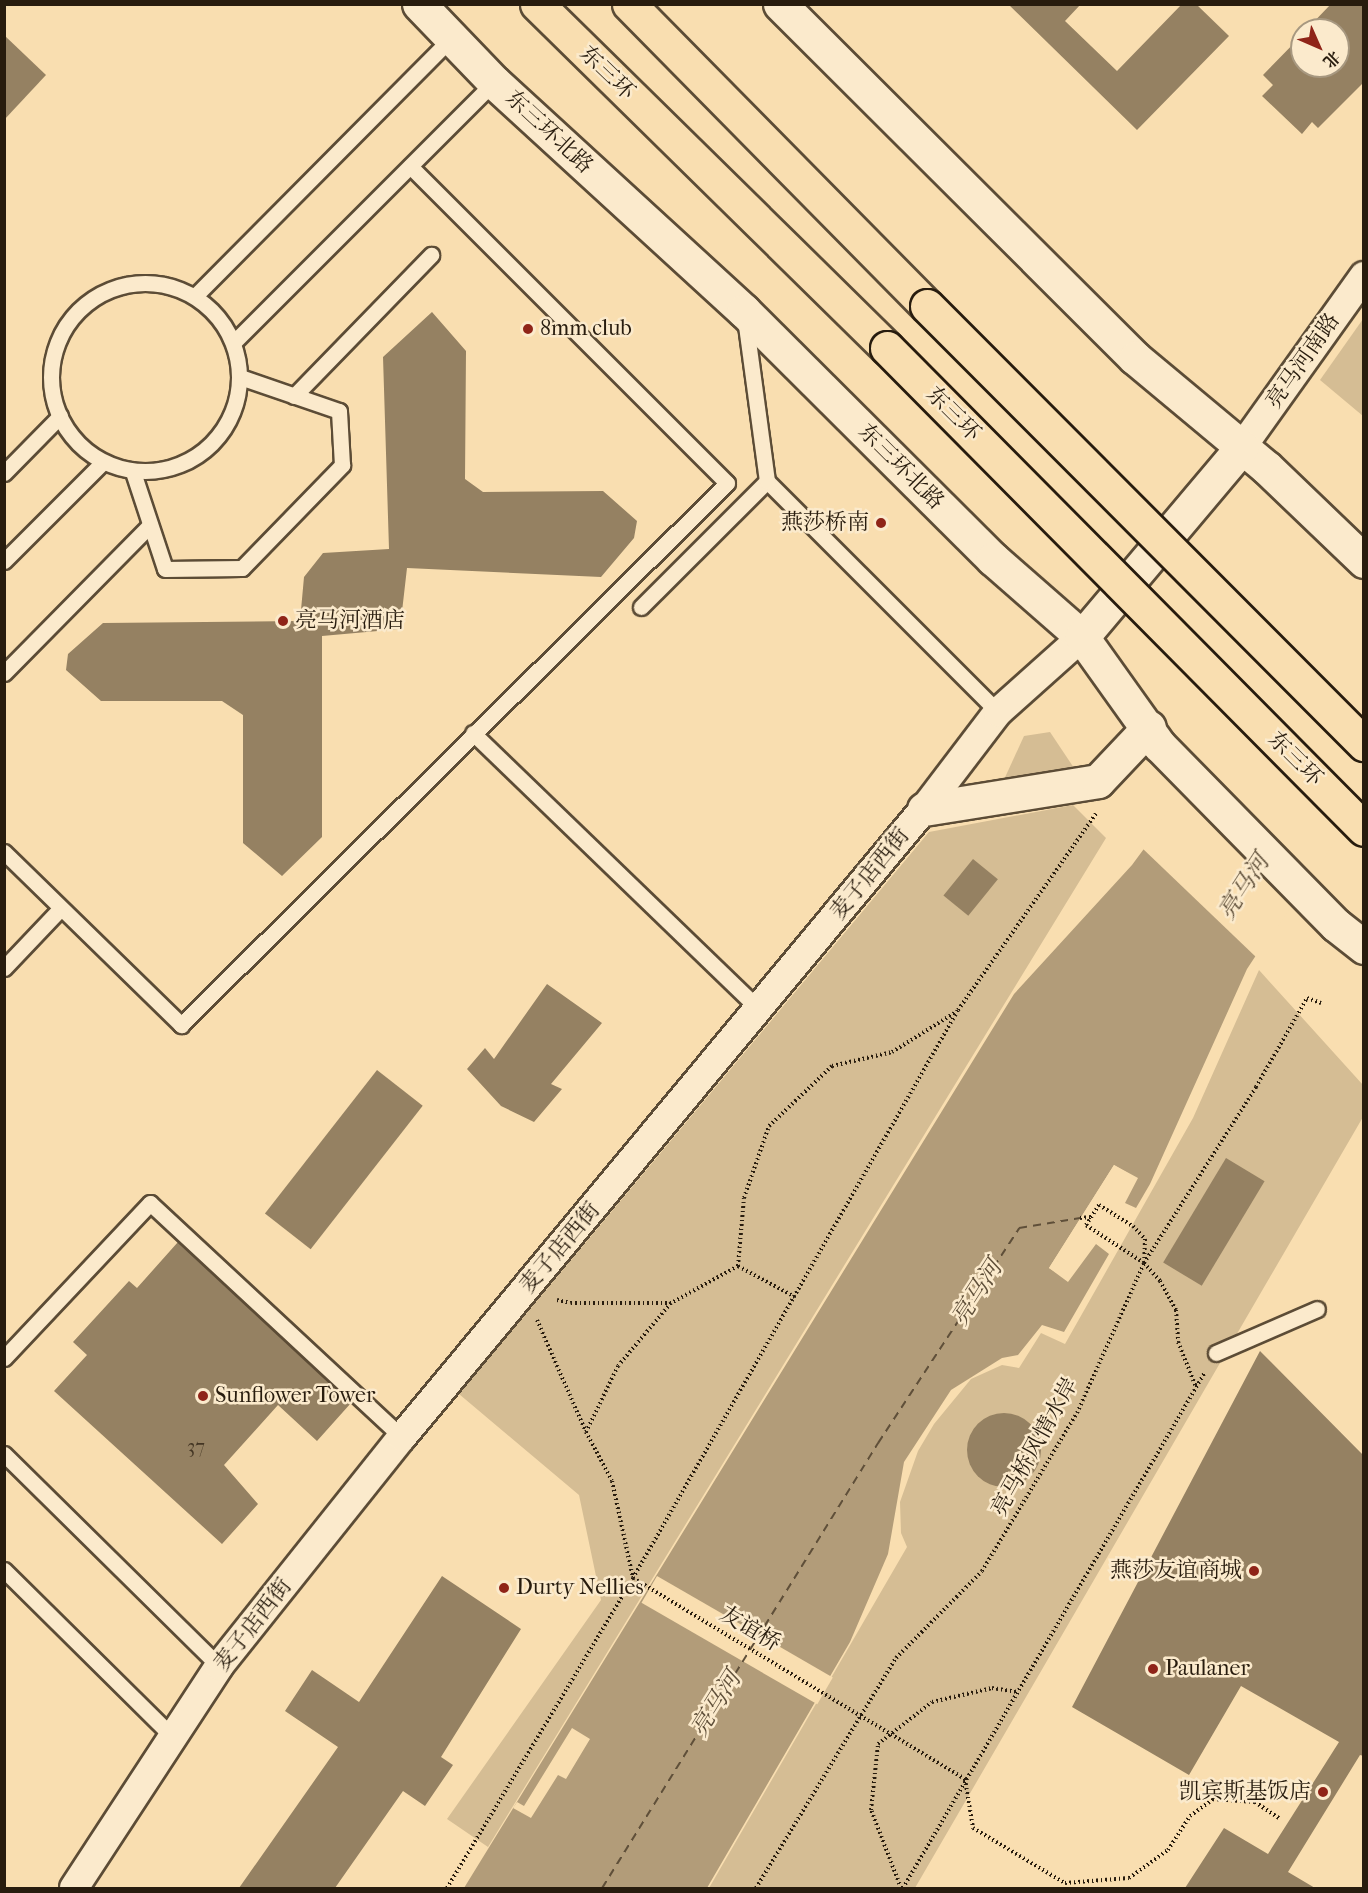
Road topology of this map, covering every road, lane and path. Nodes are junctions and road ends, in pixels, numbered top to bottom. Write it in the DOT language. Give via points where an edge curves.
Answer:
graph roads {
  1 [pos="419,4"];
  2 [pos="537,4"];
  3 [pos="629,4"];
  4 [pos="780,4"];
  5 [pos="451,38"];
  6 [pos="494,82"];
  7 [pos="410,166"];
  8 [pos="432,255"];
  9 [pos="1364,276"];
  10 [pos="195,296"];
  11 [pos="744,311"];
  12 [pos="234,342"];
  13 [pos="240,377"];
  14 [pos="294,396"];
  15 [pos="60,416"];
  16 [pos="1242,447"];
  17 [pos="102,463"];
  18 [pos="133,472"];
  19 [pos="4,473"];
  20 [pos="767,481"];
  21 [pos="150,525"];
  22 [pos="4,561"];
  23 [pos="1364,561"];
  24 [pos="641,607"];
  25 [pos="1082,637"];
  26 [pos="4,673"];
  27 [pos="998,712"];
  28 [pos="473,733"];
  29 [pos="1154,736"];
  30 [pos="1364,744"];
  31 [pos="1102,806"];
  32 [pos="924,809"];
  33 [pos="1364,829"];
  34 [pos="4,852"];
  35 [pos="60,909"];
  36 [pos="1364,947"];
  37 [pos="4,968"];
  38 [pos="1321,1003"];
  39 [pos="759,1010"];
  40 [pos="958,1010"];
  41 [pos="1091,1217"];
  42 [pos="1080,1218"];
  43 [pos="1144,1263"];
  44 [pos="738,1266"];
  45 [pos="524,1290"];
  46 [pos="795,1297"];
  47 [pos="671,1303"];
  48 [pos="1317,1309"];
  49 [pos="1216,1353"];
  50 [pos="4,1358"];
  51 [pos="1196,1388"];
  52 [pos="586,1432"];
  53 [pos="402,1437"];
  54 [pos="4,1454"];
  55 [pos="4,1570"];
  56 [pos="633,1578"];
  57 [pos="219,1666"];
  58 [pos="1018,1692"];
  59 [pos="859,1714"];
  60 [pos="888,1733"];
  61 [pos="173,1737"];
  62 [pos="965,1779"];
  63 [pos="1279,1818"];
  64 [pos="74,1888"];
  65 [pos="447,1888"];
  66 [pos="756,1888"];
  67 [pos="902,1888"];
  1 -- 5 [label="street, 东三环北路"];
  2 -- 33 [label="highway, 东三环, bridge" via="887,348"];
  3 -- 30 [label="highway, bridge"];
  4 -- 16 [label="street" via="1135,358"];
  5 -- 6 [label="street, 东三环北路"];
  5 -- 10 [label="lane"];
  6 -- 7 [label="lane"];
  6 -- 11 [label="street, 东三环北路"];
  7 -- 12 [label="lane"];
  7 -- 28 [label="lane" via="727,483"];
  8 -- 14 [label="lane"];
  9 -- 16 [label="street, 亮马河南路"];
  10 -- 12 [label="lane" via="220,318"];
  10 -- 15 [label="lane" via="147,282 126,284 96,296 71,318 52,356 51,389"];
  11 -- 20 [label="lane"];
  11 -- 25 [label="street, 东三环北路" via="993,559"];
  12 -- 13 [label="lane"];
  13 -- 14 [label="lane"];
  13 -- 18 [label="lane" via="227,425 206,450 165,470"];
  14 -- 21 [label="lane" via="339,411 342,465 242,568 165,569"];
  15 -- 17 [label="lane" via="76,443"];
  15 -- 19 [label="lane"];
  16 -- 23 [label="street"];
  16 -- 25 [label="street"];
  17 -- 18 [label="lane"];
  17 -- 22 [label="lane"];
  18 -- 21 [label="lane"];
  20 -- 24 [label="lane"];
  20 -- 27 [label="lane"];
  21 -- 26 [label="lane"];
  25 -- 27 [label="street, 麦子店西街"];
  25 -- 29 [label="street, 东三环北路"];
  27 -- 32 [label="street, 麦子店西街"];
  28 -- 35 [label="lane" via="181,1025"];
  28 -- 39 [label="lane"];
  29 -- 32 [label="street" via="1098,781"];
  29 -- 36 [label="street, 东三环北路" via="1336,925"];
  31 -- 40 [label="path"];
  32 -- 39 [label="street, 麦子店西街"];
  34 -- 35 [label="lane"];
  35 -- 37 [label="lane"];
  38 -- 43 [label="path, 亮马桥风情水岸" via="1307,998 1256,1087"];
  39 -- 45 [label="street, 麦子店西街"];
  40 -- 44 [label="path" via="892,1052 832,1066 769,1126 744,1198"];
  40 -- 46 [label="path"];
  41 -- 42 [label="path"];
  41 -- 43 [label="path" via="1086,1225"];
  41 -- 43 [label="path" via="1099,1205 1133,1226 1145,1239"];
  43 -- 51 [label="path" via="1160,1281 1176,1310 1178,1342"];
  43 -- 59 [label="path, 亮马桥风情水岸" via="1077,1413 982,1571 896,1658"];
  44 -- 46 [label="path"];
  44 -- 47 [label="path"];
  45 -- 47 [label="path" via="570,1303"];
  45 -- 52 [label="path"];
  45 -- 53 [label="street, 麦子店西街"];
  46 -- 56 [label="path"];
  47 -- 52 [label="path" via="618,1366"];
  48 -- 49 [label="lane"];
  49 -- 51 [label="path"];
  50 -- 53 [label="lane" via="150,1203"];
  51 -- 58 [label="path"];
  52 -- 56 [label="path" via="612,1481"];
  53 -- 57 [label="street, 麦子店西街"];
  54 -- 57 [label="lane"];
  55 -- 61 [label="lane"];
  56 -- 59 [label="path, 友谊桥"];
  56 -- 65 [label="path"];
  57 -- 61 [label="street, 麦子店西街"];
  58 -- 60 [label="path" via="992,1688 932,1702"];
  58 -- 62 [label="path"];
  59 -- 60 [label="path, 友谊桥"];
  59 -- 66 [label="path, 亮马桥风情水岸"];
  60 -- 62 [label="path, 友谊桥"];
  60 -- 67 [label="path" via="878,1744 871,1810"];
  61 -- 64 [label="street, 麦子店西街"];
  62 -- 63 [label="path" via="974,1828 1065,1883 1129,1878 1168,1850 1190,1816 1213,1799 1255,1802"];
  62 -- 67 [label="path"];
}
